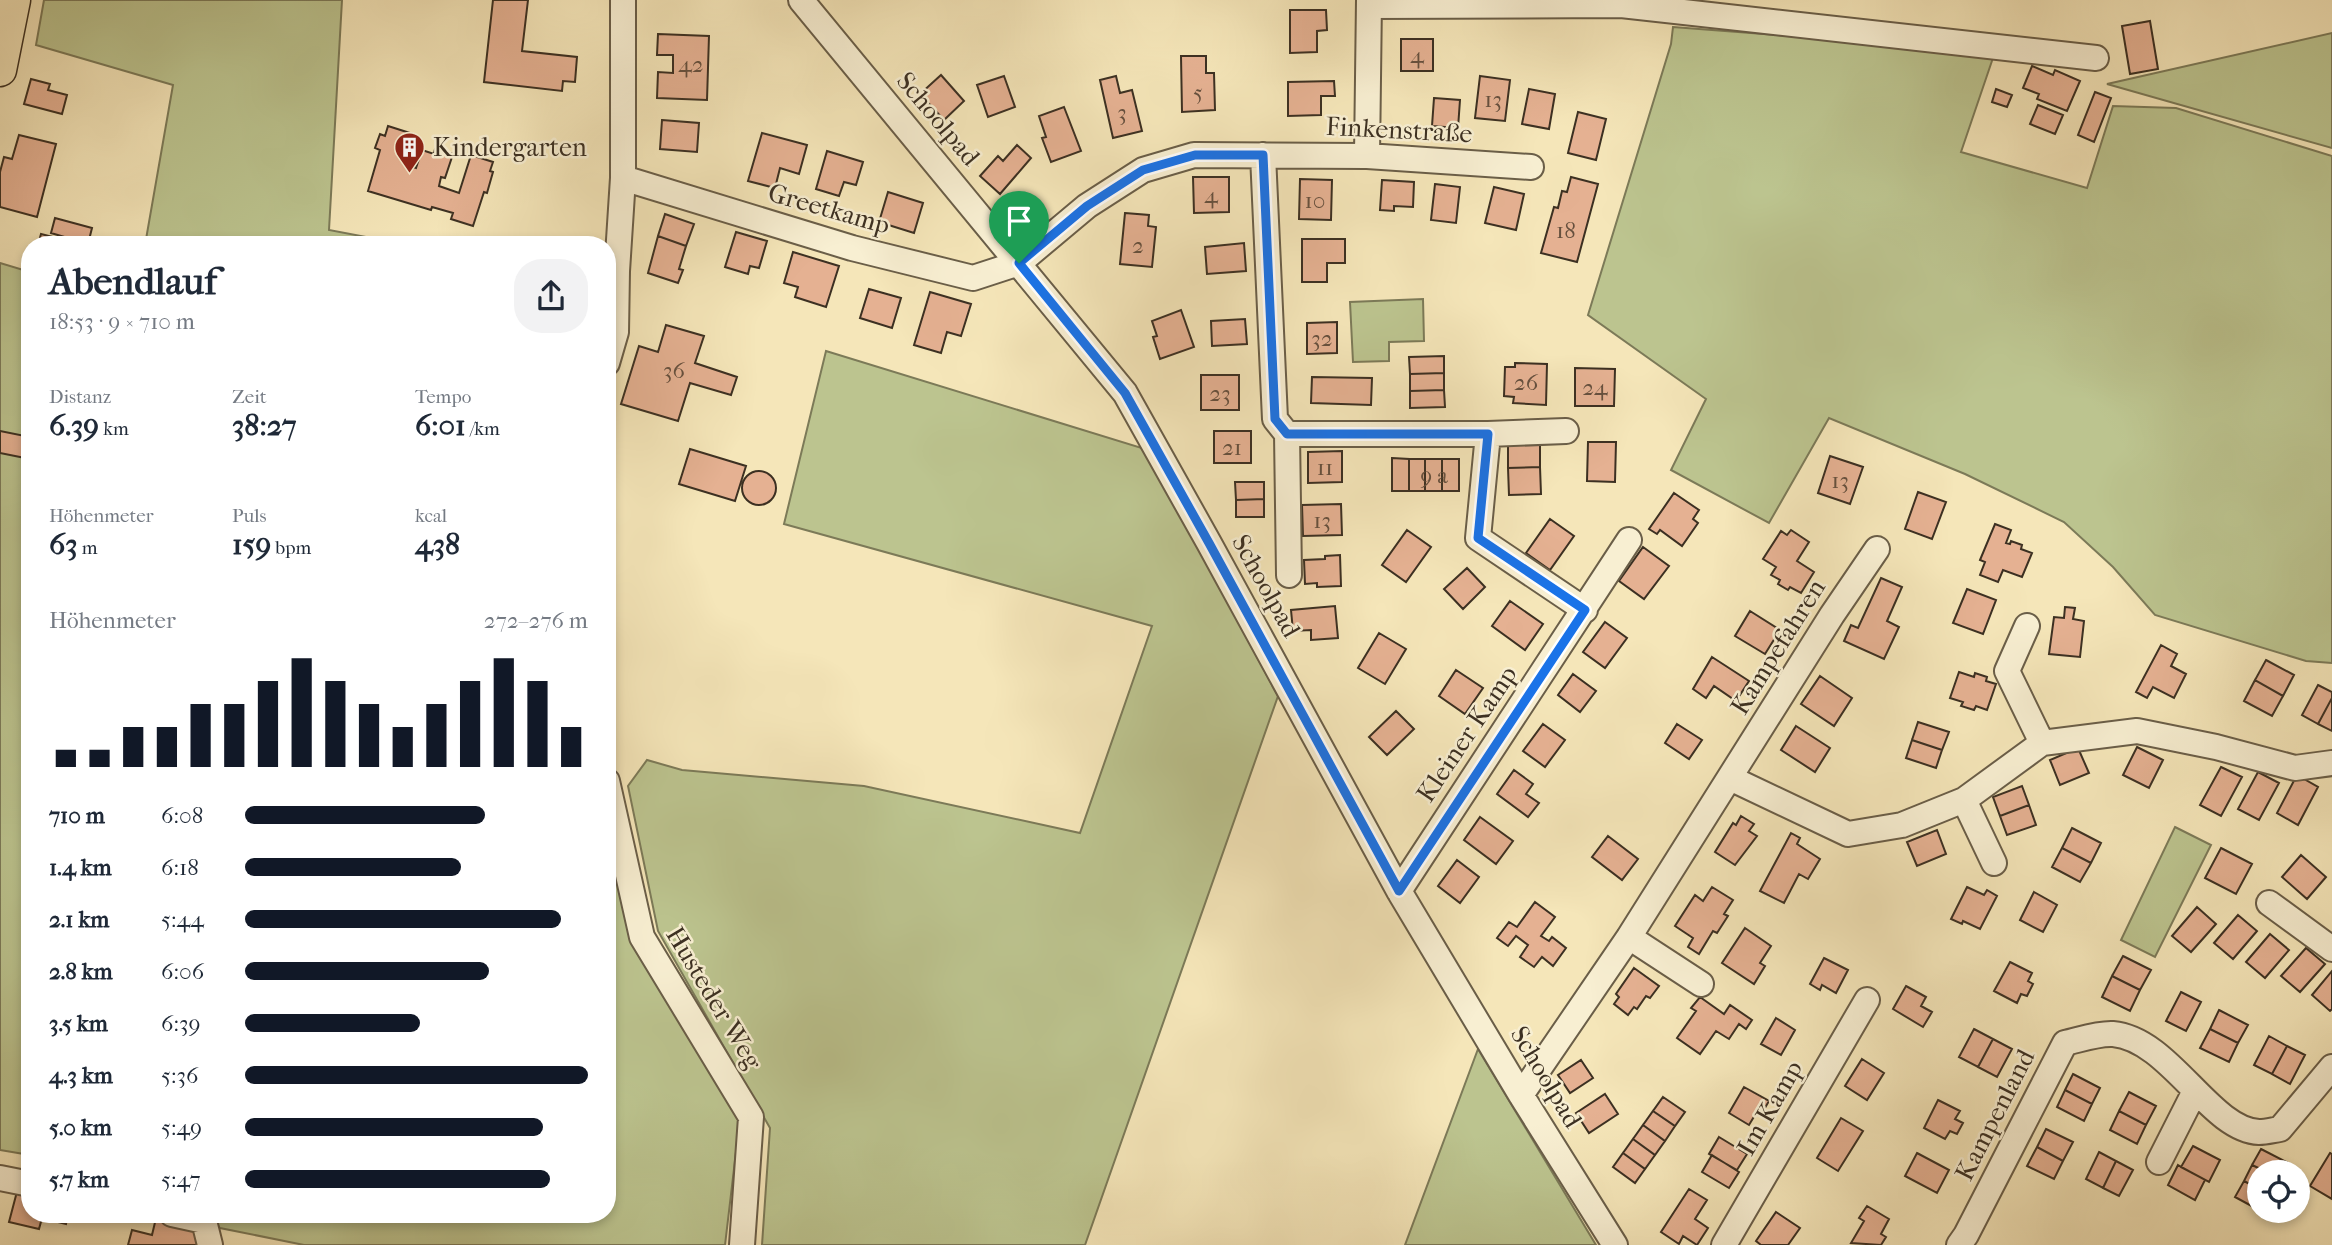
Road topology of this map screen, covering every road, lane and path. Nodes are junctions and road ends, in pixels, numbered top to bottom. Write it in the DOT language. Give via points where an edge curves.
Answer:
graph roads {
  1 [pos="14,0"];
  2 [pos="623,0"];
  3 [pos="801,0"];
  4 [pos="1370,3"];
  5 [pos="2096,58"];
  6 [pos="0,70"];
  7 [pos="1263,155"];
  8 [pos="1367,156"];
  9 [pos="1531,167"];
  10 [pos="623,178"];
  11 [pos="1019,263"];
  12 [pos="616,332"];
  13 [pos="1281,426"];
  14 [pos="1566,431"];
  15 [pos="1488,434"];
  16 [pos="1629,540"];
  17 [pos="1877,549"];
  18 [pos="1289,575"];
  19 [pos="1585,610"];
  20 [pos="2027,626"];
  21 [pos="2042,743"];
  22 [pos="2332,763"];
  23 [pos="1730,778"];
  24 [pos="1964,800"];
  25 [pos="616,821"];
  26 [pos="1994,863"];
  27 [pos="1399,891"];
  28 [pos="2269,903"];
  29 [pos="1629,937"];
  30 [pos="2332,949"];
  31 [pos="1701,984"];
  32 [pos="1867,1000"];
  33 [pos="2331,1071"];
  34 [pos="2195,1091"];
  35 [pos="1521,1096"];
  36 [pos="2159,1162"];
  37 [pos="0,1178"];
  38 [pos="21,1182"];
  39 [pos="204,1223"];
  40 [pos="1962,1240"];
  41 [pos="210,1245"];
  42 [pos="742,1245"];
  43 [pos="1615,1245"];
  44 [pos="1724,1245"];
  1 -- 6 [label="main road"];
  2 -- 10 [label="street"];
  3 -- 11 [label="street, Schoolpad"];
  4 -- 5 [label="street" via="1621,5"];
  4 -- 8 [label="street"];
  7 -- 8 [label="street, Finkenstraße"];
  7 -- 11 [label="street, Finkenstraße" via="1195,155 1143,170 1087,206"];
  7 -- 13 [label="street"];
  8 -- 9 [label="street, Finkenstraße"];
  10 -- 11 [label="street, Greetkamp" via="852,248 973,278"];
  10 -- 12 [label="street"];
  11 -- 27 [label="street, Schoolpad" via="1125,393"];
  13 -- 15 [label="street"];
  13 -- 18 [label="street"];
  14 -- 15 [label="street"];
  15 -- 19 [label="street" via="1478,538"];
  16 -- 19 [label="street, Kleiner Kamp"];
  17 -- 23 [label="street, Kampefahren"];
  19 -- 27 [label="street, Kleiner Kamp"];
  20 -- 21 [label="street" via="2007,671"];
  21 -- 22 [label="street" via="2137,731 2295,768"];
  21 -- 24 [label="street"];
  23 -- 24 [label="street" via="1848,834 1902,825"];
  23 -- 29 [label="street, Kampefahren"];
  24 -- 26 [label="street"];
  25 -- 42 [label="street, Husteder Weg" via="642,937 751,1117"];
  27 -- 35 [label="street, Schoolpad"];
  28 -- 30 [label="street"];
  29 -- 31 [label="street"];
  29 -- 35 [label="street, Kampefahren"];
  32 -- 44 [label="street, Im Kamp"];
  33 -- 34 [label="street, Kampenland" via="2280,1129 2257,1132 2233,1123"];
  34 -- 36 [label="street"];
  34 -- 40 [label="street, Kampenland" via="2161,1056 2141,1044 2113,1034 2065,1043"];
  35 -- 43 [label="street, Schoolpad"];
  37 -- 38 [label="street"];
  39 -- 41 [label="street"];
}
